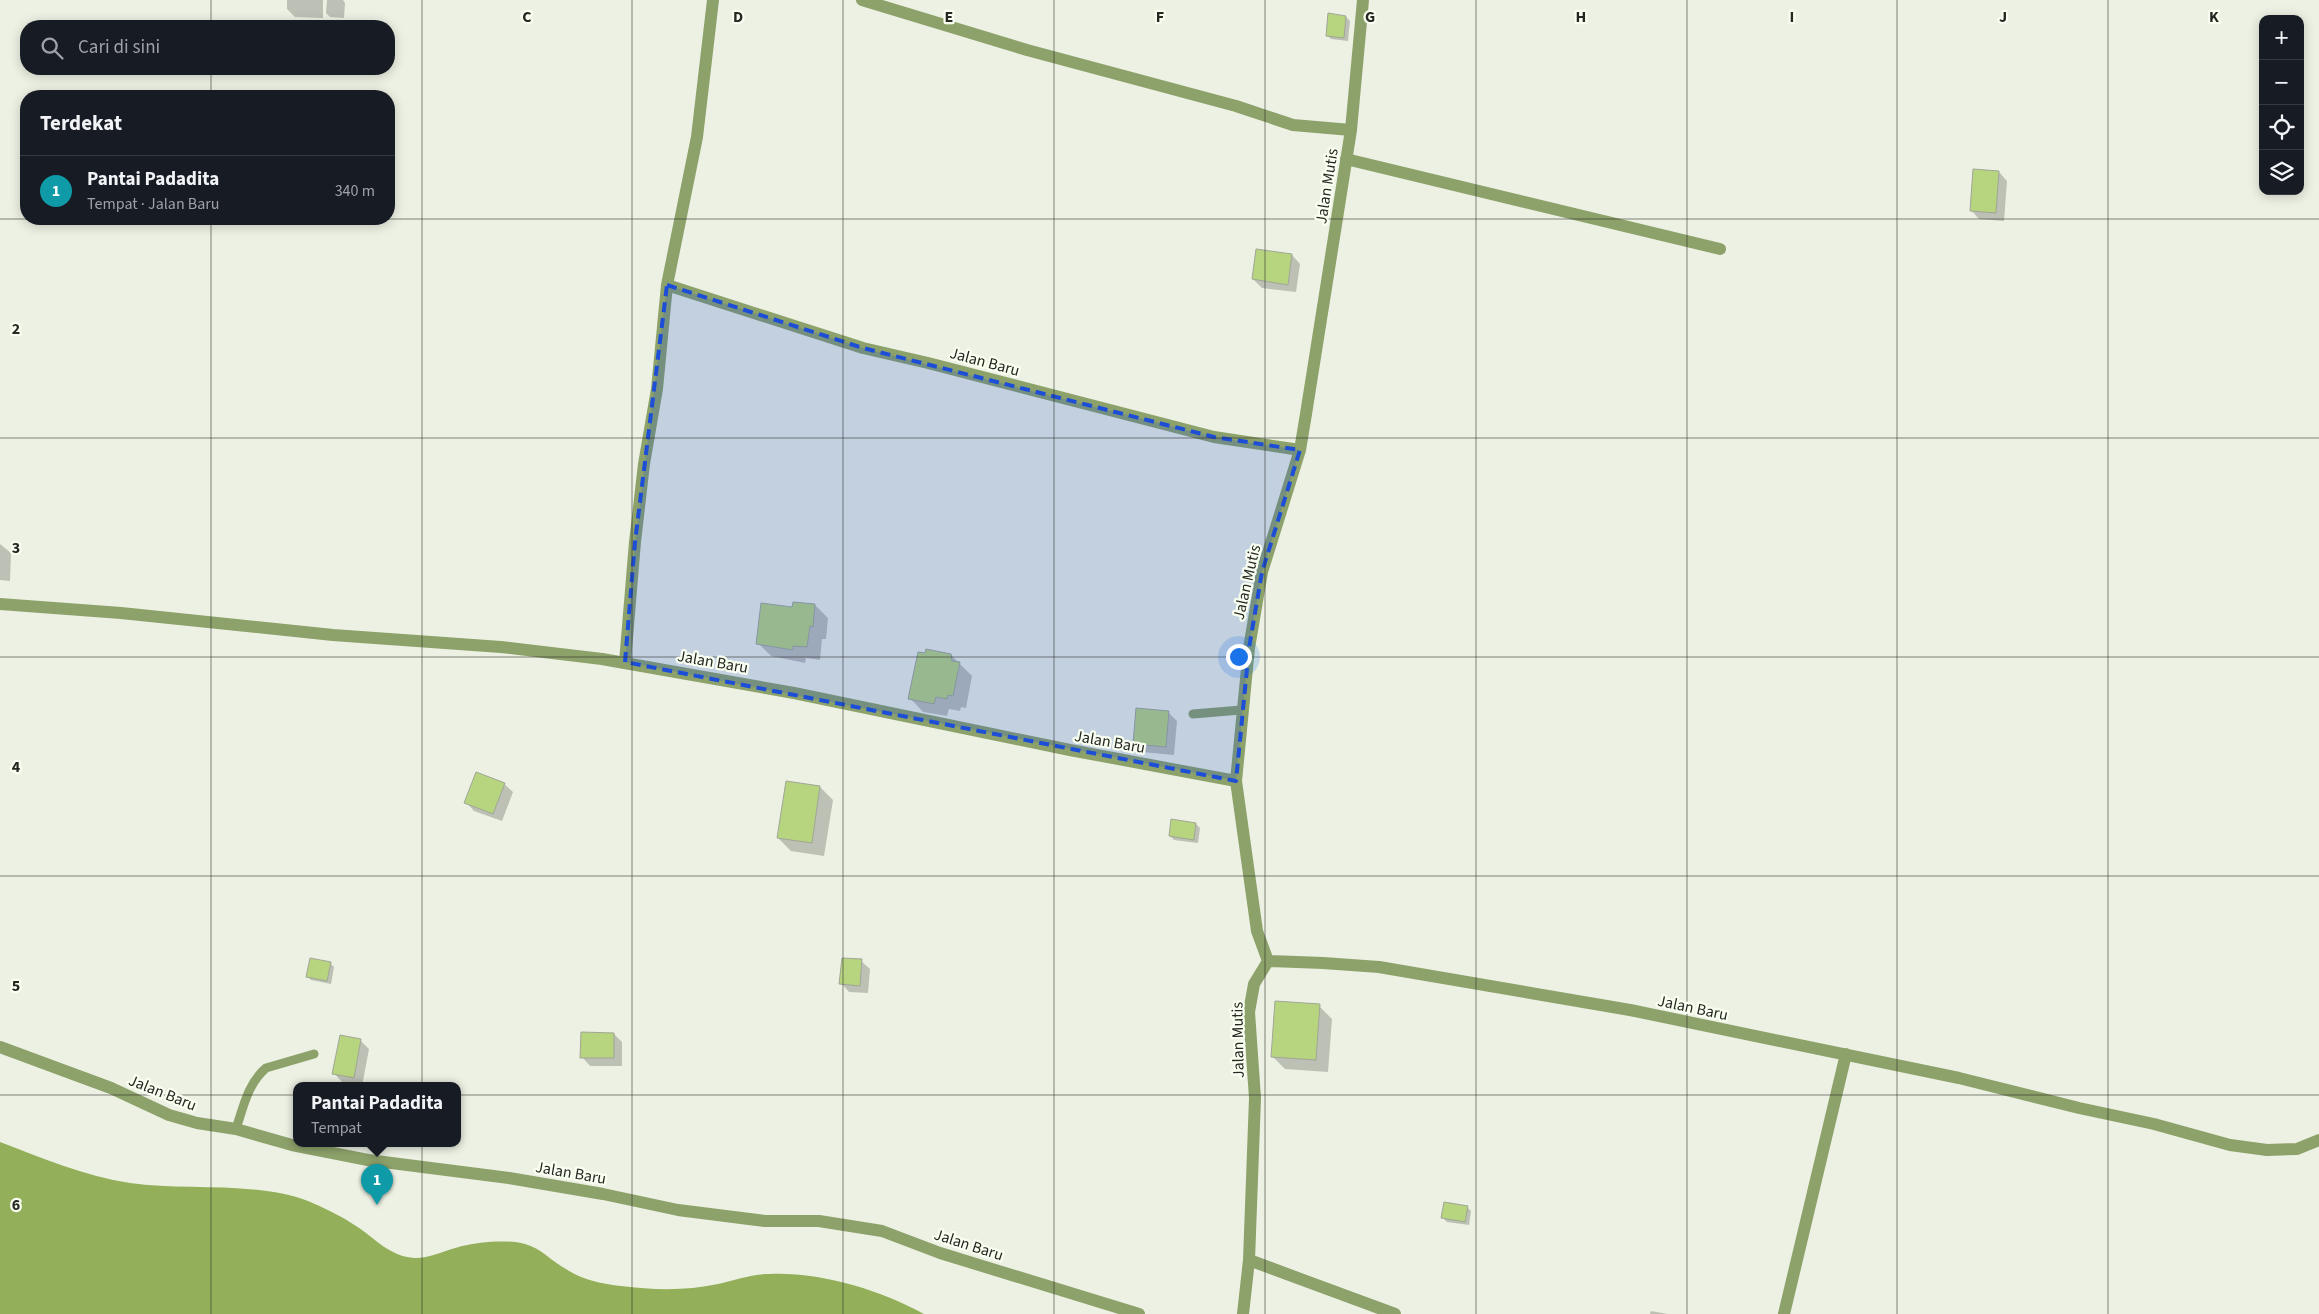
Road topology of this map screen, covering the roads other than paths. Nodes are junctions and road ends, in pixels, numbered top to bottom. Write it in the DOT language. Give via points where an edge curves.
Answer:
graph roads {
  1 [pos="713,0"];
  2 [pos="862,0"];
  3 [pos="1363,0"];
  4 [pos="1351,130"];
  5 [pos="1346,159"];
  6 [pos="1720,249"];
  7 [pos="667,285"];
  8 [pos="1300,450"];
  9 [pos="0,604"];
  10 [pos="625,662"];
  11 [pos="1242,710"];
  12 [pos="1194,714"];
  13 [pos="1236,780"];
  14 [pos="1268,962"];
  15 [pos="0,1047"];
  16 [pos="314,1054"];
  17 [pos="1846,1054"];
  18 [pos="236,1129"];
  19 [pos="2319,1140"];
  20 [pos="293,1145"];
  21 [pos="302,1147"];
  22 [pos="1249,1260"];
  23 [pos="1139,1314"];
  24 [pos="1243,1314"];
  25 [pos="1394,1314"];
  26 [pos="1784,1314"];
  1 -- 7 [label="street" via="697,137"];
  2 -- 4 [label="street" via="1293,124"];
  3 -- 4 [label="street, Jalan Mutis"];
  4 -- 5 [label="street, Jalan Mutis"];
  5 -- 6 [label="street"];
  5 -- 8 [label="street, Jalan Mutis"];
  7 -- 8 [label="street, Jalan Baru" via="863,348 1214,437"];
  7 -- 10 [label="street" via="657,389 634,542"];
  8 -- 11 [label="street, Jalan Mutis" via="1262,572"];
  9 -- 10 [label="street, Jalan Baru" via="501,647"];
  10 -- 13 [label="street, Jalan Baru"];
  11 -- 12 [label="lane"];
  11 -- 13 [label="street, Jalan Mutis"];
  13 -- 14 [label="street, Jalan Mutis" via="1257,932"];
  14 -- 17 [label="street, Jalan Baru" via="1323,962 1379,968 1630,1010"];
  14 -- 22 [label="street, Jalan Mutis" via="1254,984 1249,1012 1255,1098"];
  15 -- 18 [label="street, Jalan Baru" via="111,1088 169,1115"];
  16 -- 18 [label="lane" via="259,1073 252,1083"];
  17 -- 19 [label="street, Jalan Baru" via="1960,1078 2230,1145 2267,1150 2297,1149"];
  17 -- 26 [label="street"];
  18 -- 20 [label="street, Jalan Baru"];
  21 -- 23 [label="street, Jalan Baru" via="368,1160 518,1179 678,1210 764,1221 819,1221 882,1231 940,1253"];
  22 -- 24 [label="street"];
  22 -- 25 [label="street"];
}
